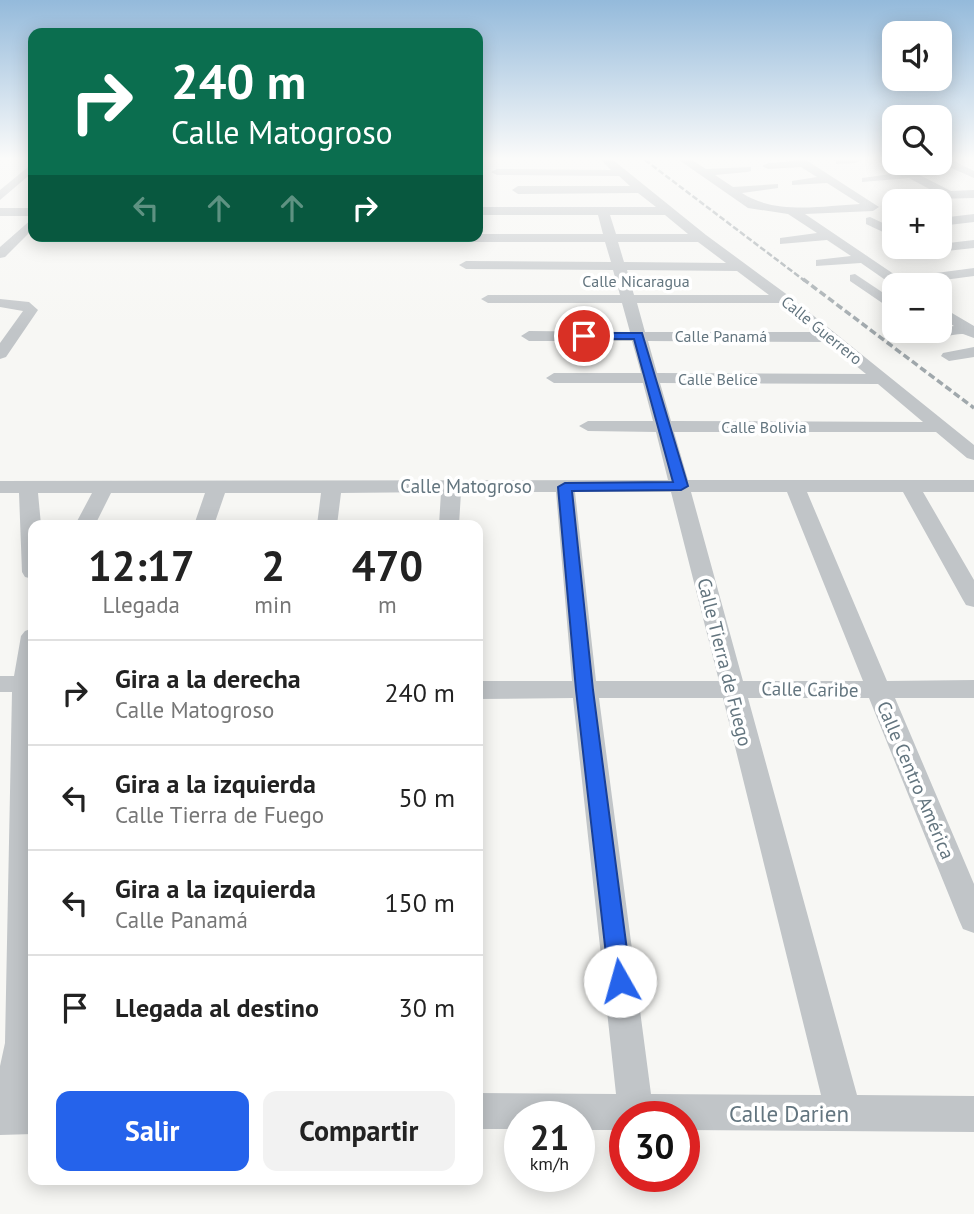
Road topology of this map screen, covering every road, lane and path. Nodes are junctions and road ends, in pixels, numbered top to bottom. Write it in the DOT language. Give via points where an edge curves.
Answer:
graph roads {
  1 [pos="605,217"];
  2 [pos="674,217"];
  3 [pos="800,217"];
  4 [pos="974,218"];
  5 [pos="870,221"];
  6 [pos="952,221"];
  7 [pos="28,227"];
  8 [pos="882,227"];
  9 [pos="827,236"];
  10 [pos="483,238"];
  11 [pos="611,238"];
  12 [pos="701,238"];
  13 [pos="785,241"];
  14 [pos="974,244"];
  15 [pos="952,246"];
  16 [pos="0,254"];
  17 [pos="863,258"];
  18 [pos="821,263"];
  19 [pos="466,265"];
  20 [pos="619,266"];
  21 [pos="740,267"];
  22 [pos="974,272"];
  23 [pos="885,273"];
  24 [pos="882,275"];
  25 [pos="952,275"];
  26 [pos="882,298"];
  27 [pos="488,299"];
  28 [pos="628,299"];
  29 [pos="784,299"];
  30 [pos="0,303"];
  31 [pos="952,318"];
  32 [pos="971,331"];
  33 [pos="952,332"];
  34 [pos="529,336"];
  35 [pos="638,336"];
  36 [pos="828,337"];
  37 [pos="974,352"];
  38 [pos="0,354"];
  39 [pos="949,356"];
  40 [pos="554,378"];
  41 [pos="651,379"];
  42 [pos="882,379"];
  43 [pos="588,426"];
  44 [pos="663,427"];
  45 [pos="940,427"];
  46 [pos="974,454"];
  47 [pos="218,485"];
  48 [pos="794,485"];
  49 [pos="909,485"];
  50 [pos="28,486"];
  51 [pos="105,486"];
  52 [pos="332,486"];
  53 [pos="451,486"];
  54 [pos="681,486"];
  55 [pos="974,486"];
  56 [pos="0,487"];
  57 [pos="565,487"];
  58 [pos="30,520"];
  59 [pos="88,520"];
  60 [pos="206,520"];
  61 [pos="328,520"];
  62 [pos="449,520"];
  63 [pos="974,600"];
  64 [pos="28,653"];
  65 [pos="19,684"];
  66 [pos="731,688"];
  67 [pos="974,689"];
  68 [pos="483,690"];
  69 [pos="585,690"];
  70 [pos="878,690"];
  71 [pos="974,920"];
  72 [pos="28,1022"];
  73 [pos="22,1040"];
  74 [pos="634,1101"];
  75 [pos="483,1111"];
  76 [pos="609,1113"];
  77 [pos="700,1114"];
  78 [pos="974,1114"];
  79 [pos="844,1115"];
  80 [pos="13,1117"];
  1 -- 11 [label="street, Calle Tierra de Fuego"];
  2 -- 12 [label="street, Calle Guerrero"];
  3 -- 9 [label="street"];
  4 -- 6 [label="street"];
  5 -- 8 [label="street"];
  7 -- 16 [label="street"];
  9 -- 13 [label="street"];
  9 -- 17 [label="street"];
  10 -- 11 [label="street"];
  11 -- 12 [label="street"];
  11 -- 20 [label="street, Calle Tierra de Fuego"];
  12 -- 21 [label="street, Calle Guerrero"];
  14 -- 15 [label="street"];
  17 -- 18 [label="street"];
  17 -- 23 [label="street"];
  19 -- 20 [label="street"];
  20 -- 21 [label="street"];
  20 -- 28 [label="street, Calle Tierra de Fuego"];
  21 -- 29 [label="street, Calle Guerrero"];
  22 -- 25 [label="street"];
  24 -- 26 [label="street" via="855,278"];
  27 -- 28 [label="street, Calle Nicaragua"];
  28 -- 29 [label="street, Calle Nicaragua"];
  28 -- 35 [label="street, Calle Tierra de Fuego"];
  29 -- 36 [label="street, Calle Guerrero"];
  30 -- 38 [label="street" via="31,310"];
  31 -- 32 [label="street"];
  32 -- 33 [label="street"];
  34 -- 35 [label="street, Calle Panamá"];
  35 -- 36 [label="street, Calle Panamá"];
  35 -- 41 [label="street, Calle Tierra de Fuego"];
  36 -- 42 [label="street, Calle Guerrero"];
  37 -- 39 [label="street"];
  40 -- 41 [label="street, Calle Belice"];
  41 -- 42 [label="street, Calle Belice"];
  41 -- 44 [label="street, Calle Tierra de Fuego"];
  42 -- 45 [label="street, Calle Guerrero"];
  43 -- 44 [label="street, Calle Bolivia"];
  44 -- 45 [label="street, Calle Bolivia"];
  44 -- 54 [label="street, Calle Tierra de Fuego"];
  45 -- 46 [label="street, Calle Guerrero"];
  47 -- 51 [label="street, Calle Matogroso"];
  47 -- 52 [label="street, Calle Matogroso"];
  47 -- 60 [label="street"];
  48 -- 49 [label="street, Calle Matogroso"];
  48 -- 54 [label="street, Calle Matogroso"];
  48 -- 70 [label="street, Calle Centro América"];
  49 -- 55 [label="street, Calle Matogroso"];
  49 -- 63 [label="street"];
  50 -- 51 [label="street, Calle Matogroso"];
  50 -- 56 [label="street, Calle Matogroso"];
  50 -- 58 [label="street"];
  51 -- 59 [label="street"];
  52 -- 53 [label="street, Calle Matogroso"];
  52 -- 61 [label="street"];
  53 -- 57 [label="street, Calle Matogroso"];
  53 -- 62 [label="street"];
  54 -- 57 [label="street, Calle Matogroso"];
  54 -- 66 [label="street, Calle Tierra de Fuego"];
  57 -- 69 [label="street"];
  64 -- 65 [label="street"];
  65 -- 73 [label="street"];
  66 -- 69 [label="street, Calle Caribe"];
  66 -- 70 [label="street, Calle Caribe"];
  66 -- 79 [label="street, Calle Tierra de Fuego"];
  67 -- 70 [label="street, Calle Caribe"];
  68 -- 69 [label="street, Calle Caribe"];
  69 -- 74 [label="street"];
  70 -- 71 [label="street, Calle Centro América"];
  72 -- 73 [label="street"];
  73 -- 80 [label="street"];
  75 -- 76 [label="street, Calle Darien"];
  77 -- 79 [label="street, Calle Darien"];
  78 -- 79 [label="street, Calle Darien"];
}
